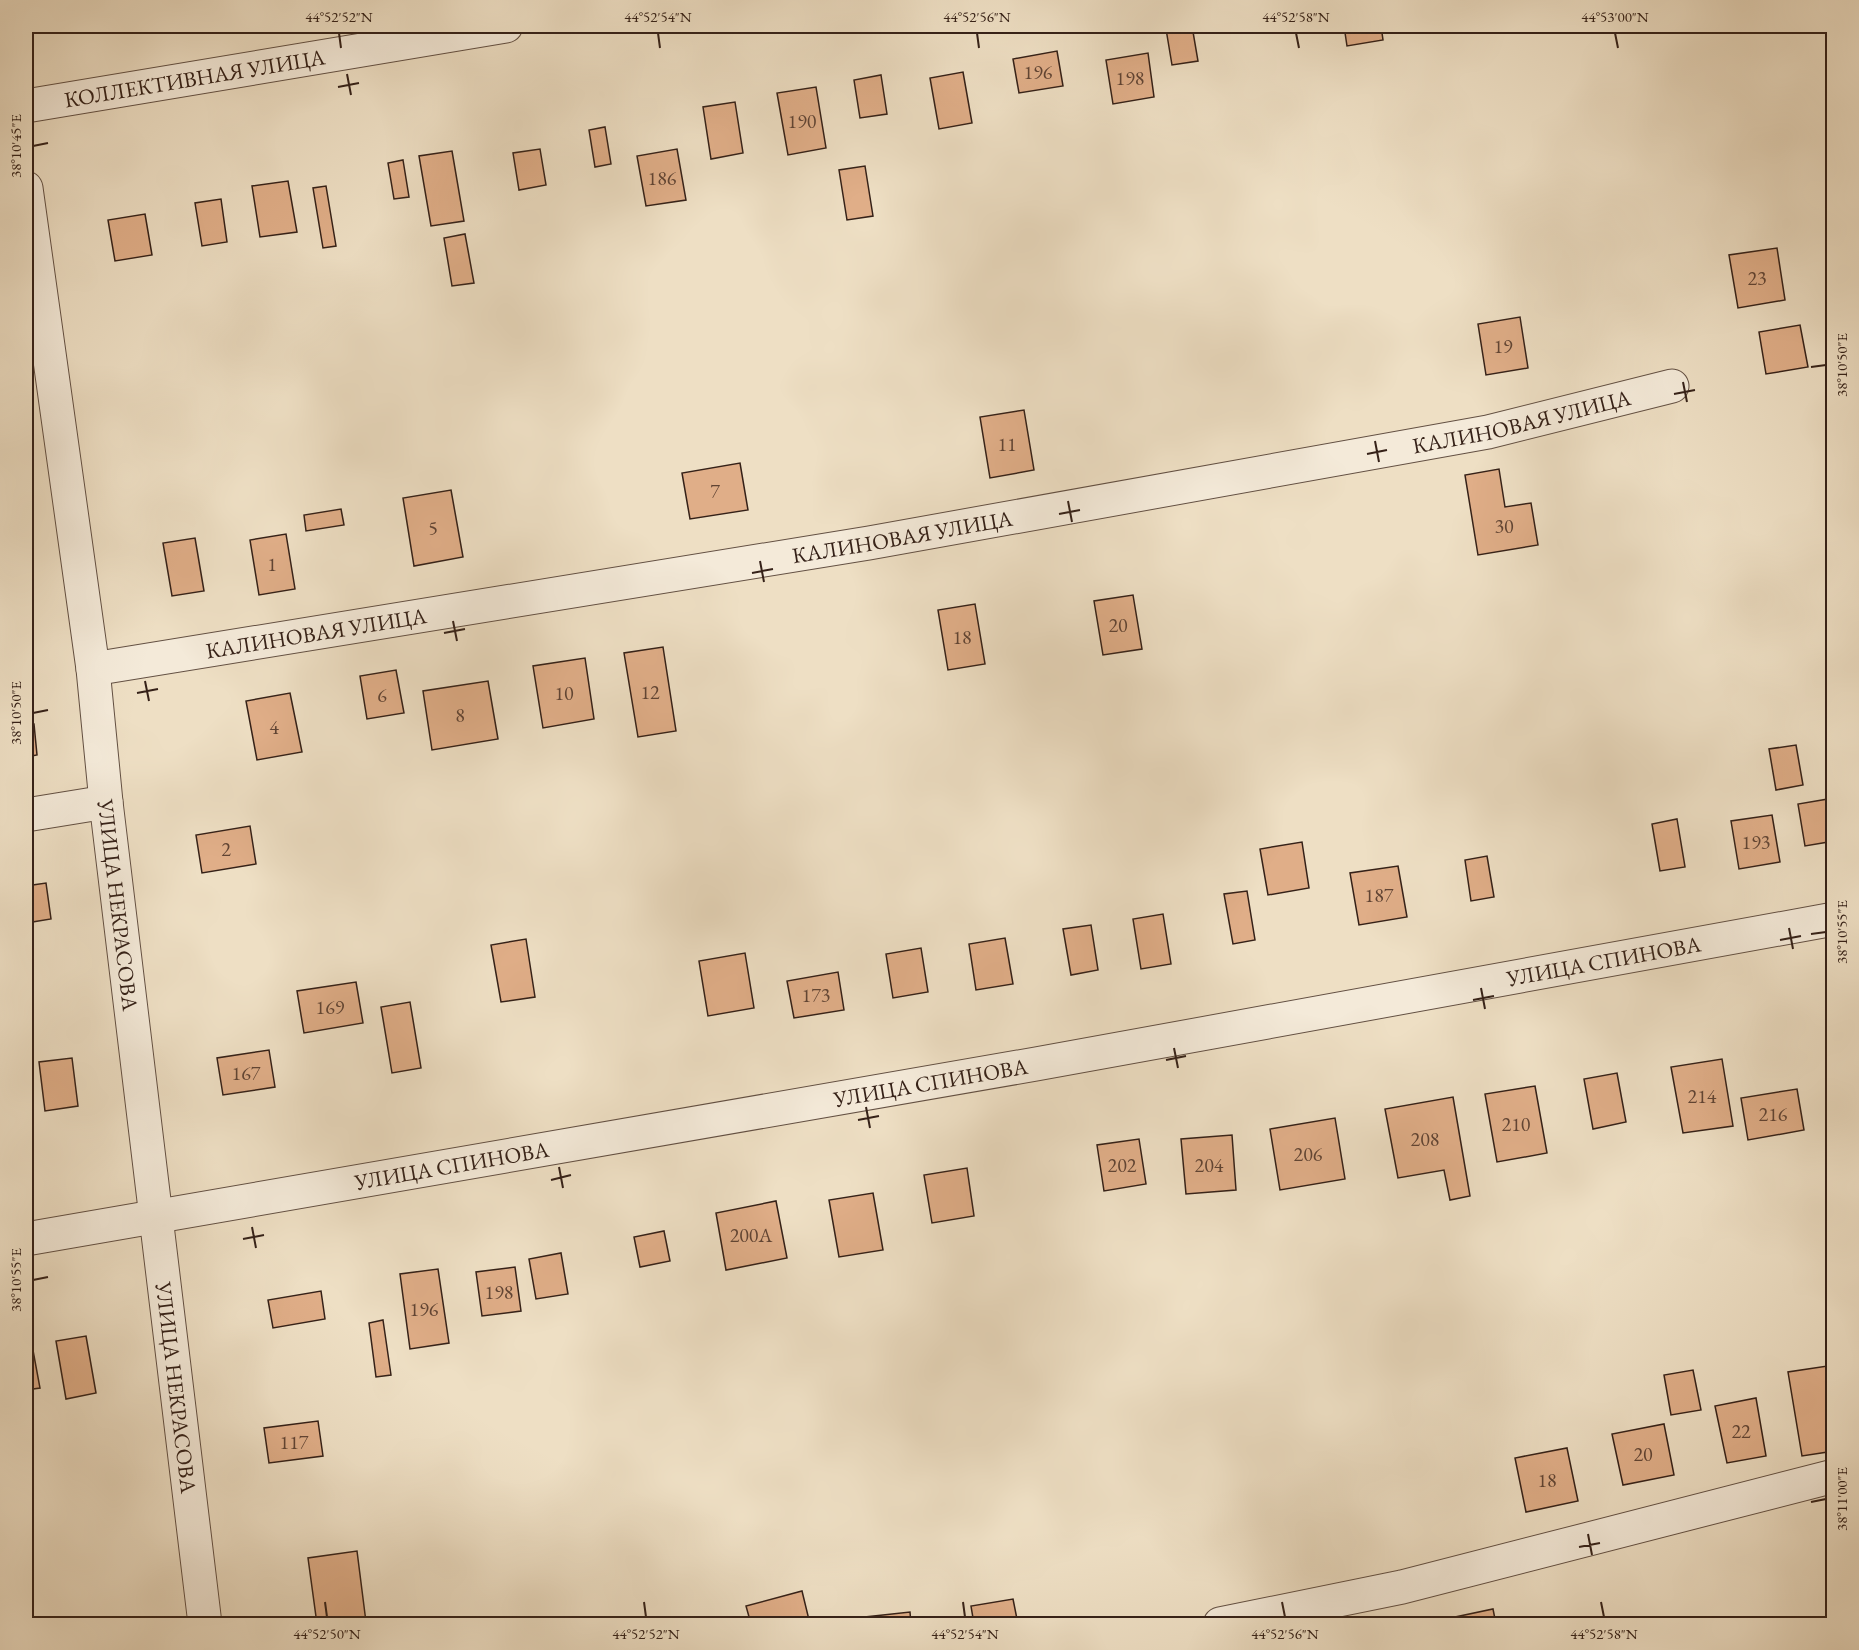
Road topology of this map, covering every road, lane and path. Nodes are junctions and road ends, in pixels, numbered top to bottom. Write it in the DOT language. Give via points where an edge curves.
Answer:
graph roads {
  1 [pos="506,26"];
  2 [pos="26,106"];
  3 [pos="26,188"];
  4 [pos="1672,386"];
  5 [pos="93,669"];
  6 [pos="106,802"];
  7 [pos="26,815"];
  8 [pos="1833,919"];
  9 [pos="155,1217"];
  10 [pos="26,1239"];
  11 [pos="1833,1476"];
  12 [pos="204,1624"];
  13 [pos="1221,1624"];
  1 -- 2 [label="street, КОЛЛЕКТИВНАЯ УЛИЦА"];
  3 -- 5 [label="street, УЛИЦА НЕКРАСОВА"];
  4 -- 5 [label="street, КАЛИНОВАЯ УЛИЦА" via="1488,432 881,541"];
  5 -- 6 [label="street, УЛИЦА НЕКРАСОВА"];
  6 -- 7 [label="street"];
  6 -- 9 [label="street, УЛИЦА НЕКРАСОВА"];
  8 -- 9 [label="street, УЛИЦА СПИНОВА" via="1012,1068"];
  9 -- 10 [label="street, УЛИЦА СПИНОВА"];
  9 -- 12 [label="street, УЛИЦА НЕКРАСОВА"];
  11 -- 13 [label="street" via="1401,1587"];
}
